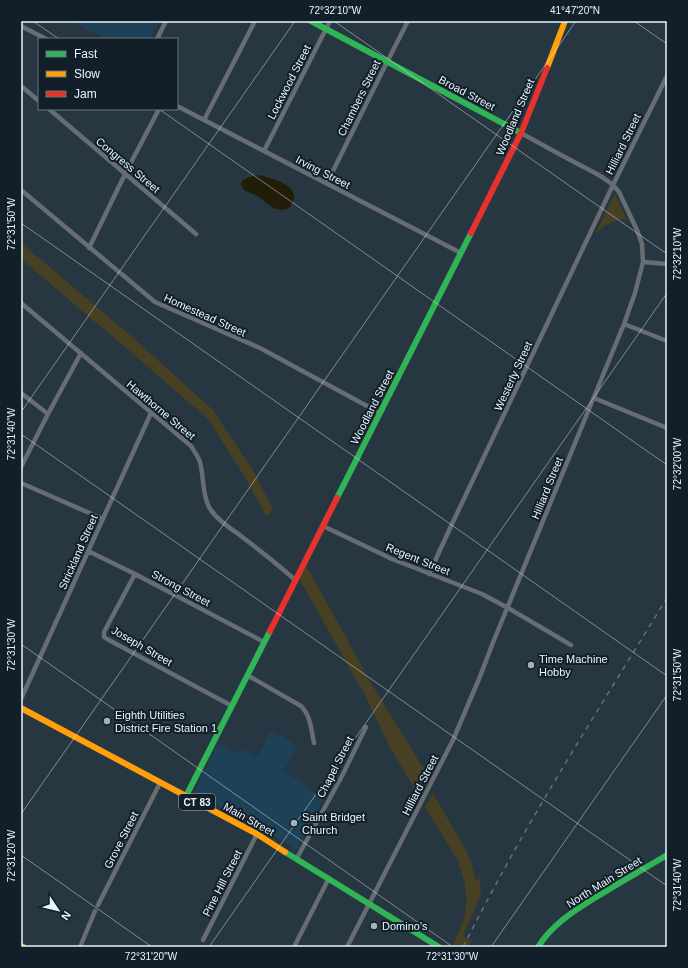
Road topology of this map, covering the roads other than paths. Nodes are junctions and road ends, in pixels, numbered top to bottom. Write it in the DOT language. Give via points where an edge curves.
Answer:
graph roads {
  1 [pos="166,21"];
  2 [pos="255,21"];
  3 [pos="311,21"];
  4 [pos="330,21"];
  5 [pos="408,21"];
  6 [pos="565,21"];
  7 [pos="21,26"];
  8 [pos="326,28"];
  9 [pos="44,38"];
  10 [pos="158,38"];
  11 [pos="387,62"];
  12 [pos="667,76"];
  13 [pos="665,85"];
  14 [pos="21,86"];
  15 [pos="38,100"];
  16 [pos="178,107"];
  17 [pos="50,110"];
  18 [pos="158,110"];
  19 [pos="204,120"];
  20 [pos="521,133"];
  21 [pos="264,151"];
  22 [pos="125,174"];
  23 [pos="327,184"];
  24 [pos="613,185"];
  25 [pos="21,190"];
  26 [pos="196,234"];
  27 [pos="89,248"];
  28 [pos="461,253"];
  29 [pos="643,262"];
  30 [pos="667,264"];
  31 [pos="21,303"];
  32 [pos="624,324"];
  33 [pos="667,341"];
  34 [pos="81,353"];
  35 [pos="21,393"];
  36 [pos="594,398"];
  37 [pos="151,412"];
  38 [pos="380,413"];
  39 [pos="48,414"];
  40 [pos="667,428"];
  41 [pos="21,467"];
  42 [pos="21,483"];
  43 [pos="103,519"];
  44 [pos="323,526"];
  45 [pos="88,551"];
  46 [pos="135,574"];
  47 [pos="429,574"];
  48 [pos="295,580"];
  49 [pos="508,608"];
  50 [pos="264,642"];
  51 [pos="572,645"];
  52 [pos="247,675"];
  53 [pos="21,699"];
  54 [pos="232,706"];
  55 [pos="21,708"];
  56 [pos="366,727"];
  57 [pos="314,743"];
  58 [pos="160,783"];
  59 [pos="186,796"];
  60 [pos="257,834"];
  61 [pos="667,856"];
  62 [pos="297,858"];
  63 [pos="329,878"];
  64 [pos="369,903"];
  65 [pos="98,905"];
  66 [pos="95,911"];
  67 [pos="203,940"];
  68 [pos="80,947"];
  69 [pos="294,947"];
  70 [pos="347,947"];
  71 [pos="439,947"];
  72 [pos="538,947"];
  1 -- 10 [label="street"];
  2 -- 19 [label="street"];
  3 -- 8 [label="street, Broad Street"];
  4 -- 8 [label="street, Lockwood Street"];
  5 -- 11 [label="street, Chambers Street"];
  6 -- 20 [label="street, Woodland Street"];
  7 -- 9 [label="street"];
  8 -- 11 [label="street, Broad Street"];
  8 -- 21 [label="street, Lockwood Street"];
  11 -- 20 [label="street, Broad Street"];
  11 -- 23 [label="street, Chambers Street"];
  12 -- 13 [label="street, Hilliard Street"];
  13 -- 24 [label="street, Hilliard Street"];
  14 -- 15 [label="street"];
  16 -- 19 [label="street, Irving Street"];
  17 -- 22 [label="street, Congress Street"];
  18 -- 22 [label="street"];
  19 -- 21 [label="street, Irving Street"];
  20 -- 24 [label="street, Broad Street"];
  20 -- 28 [label="street, Woodland Street"];
  21 -- 23 [label="street, Irving Street"];
  22 -- 26 [label="street, Congress Street"];
  22 -- 27 [label="street"];
  23 -- 28 [label="street, Irving Street"];
  24 -- 29 [label="street, Hilliard Street" via="637,230 642,244"];
  24 -- 47 [label="street, Westerly Street"];
  25 -- 27 [label="street, Homestead Street"];
  27 -- 38 [label="street, Homestead Street" via="155,302 260,348"];
  28 -- 38 [label="street, Woodland Street"];
  29 -- 30 [label="street"];
  29 -- 32 [label="street, Hilliard Street"];
  31 -- 34 [label="street, Hawthorne Street"];
  32 -- 33 [label="street"];
  32 -- 36 [label="street, Hilliard Street"];
  34 -- 37 [label="street, Hawthorne Street"];
  34 -- 39 [label="street"];
  35 -- 39 [label="street"];
  36 -- 40 [label="street"];
  36 -- 49 [label="street, Hilliard Street"];
  37 -- 43 [label="street, Strickland Street"];
  37 -- 48 [label="street, Hawthorne Street" via="191,446 200,463 206,500 215,514"];
  38 -- 44 [label="street, Woodland Street"];
  39 -- 41 [label="street"];
  42 -- 43 [label="street"];
  43 -- 45 [label="street, Strickland Street"];
  44 -- 47 [label="street, Regent Street"];
  44 -- 48 [label="street, Woodland Street"];
  45 -- 46 [label="street, Strong Street"];
  45 -- 53 [label="street, Strickland Street"];
  46 -- 50 [label="street, Strong Street"];
  46 -- 54 [label="street, Joseph Street" via="104,632 104,637"];
  47 -- 49 [label="street, Regent Street" via="482,594"];
  48 -- 50 [label="street, Woodland Street"];
  49 -- 51 [label="street, Regent Street"];
  49 -- 64 [label="street, Hilliard Street" via="453,740"];
  50 -- 52 [label="street, Woodland Street"];
  52 -- 54 [label="street, Woodland Street"];
  52 -- 57 [label="street" via="305,710"];
  54 -- 59 [label="street, Woodland Street"];
  55 -- 58 [label="street, Main Street / CT 83"];
  56 -- 62 [label="street, Chapel Street"];
  58 -- 59 [label="street, Main Street / CT 83"];
  58 -- 65 [label="street, Grove Street"];
  59 -- 60 [label="street, Main Street / CT 83"];
  60 -- 62 [label="street, Main Street / CT 83"];
  60 -- 67 [label="street, Pine Hill Street"];
  61 -- 72 [label="street, North Main Street" via="561,921"];
  62 -- 63 [label="street, Main Street / CT 83"];
  63 -- 64 [label="street, Main Street / CT 83"];
  63 -- 69 [label="street"];
  64 -- 70 [label="street, Hilliard Street"];
  64 -- 71 [label="street, Main Street / CT 83"];
  66 -- 68 [label="street"];
}
